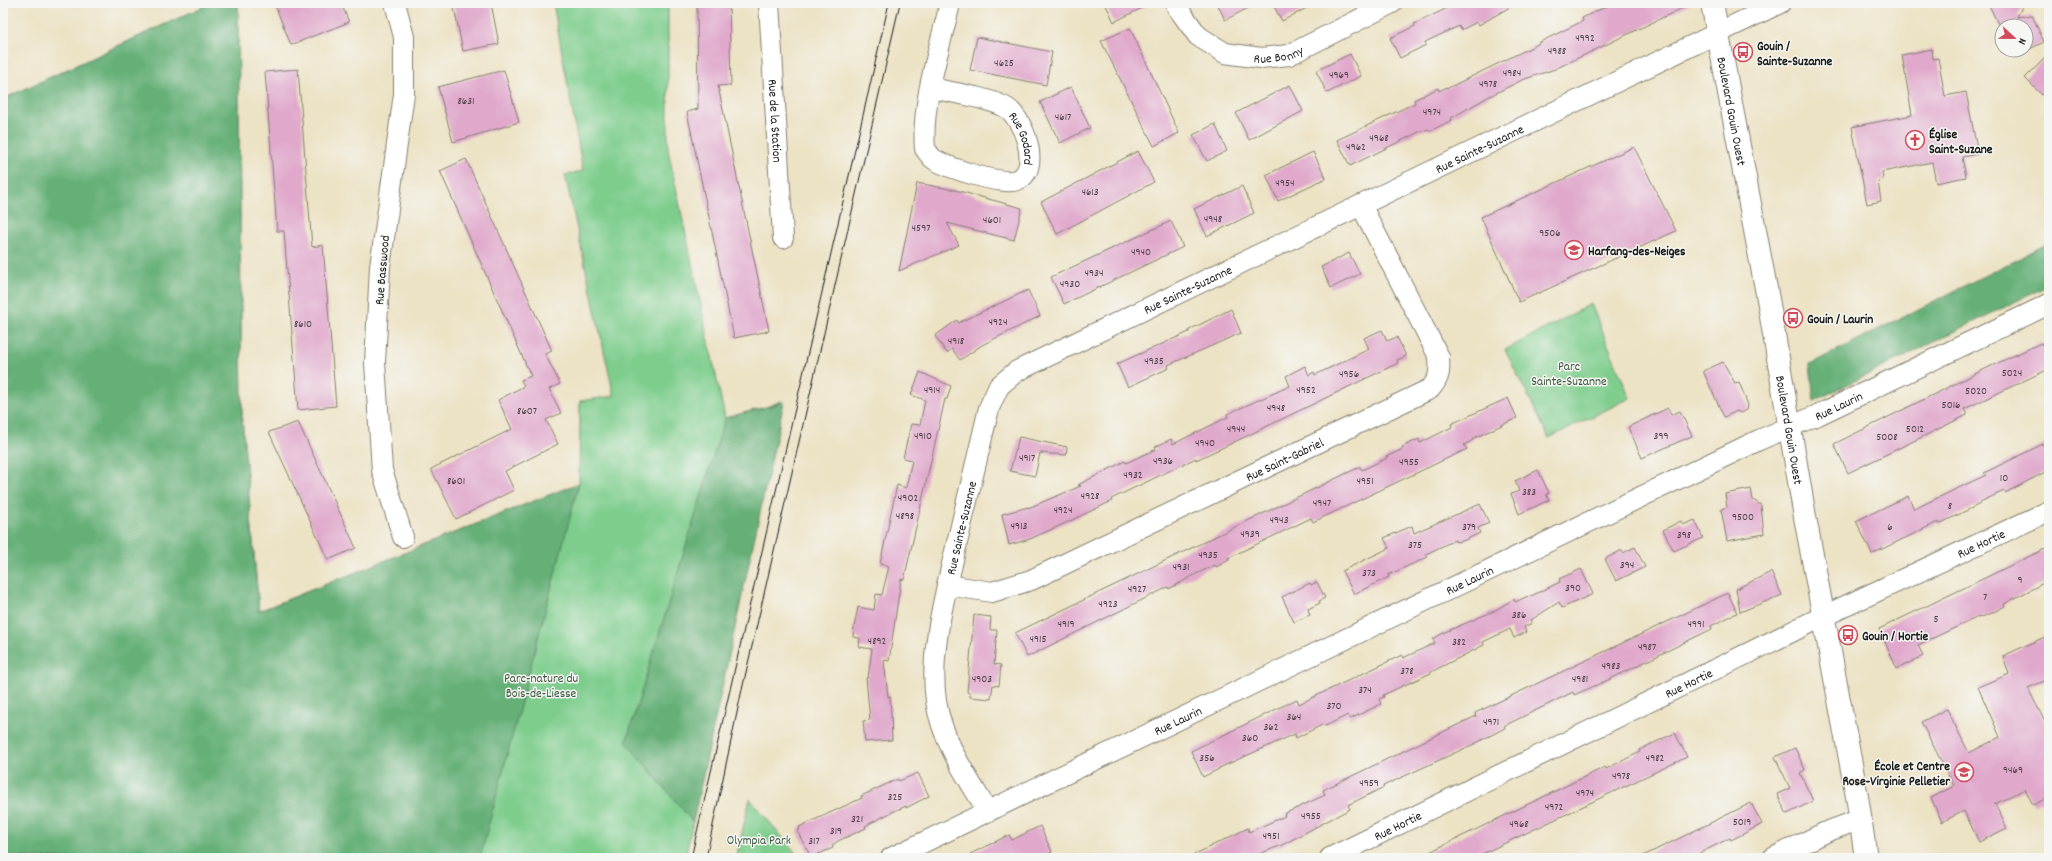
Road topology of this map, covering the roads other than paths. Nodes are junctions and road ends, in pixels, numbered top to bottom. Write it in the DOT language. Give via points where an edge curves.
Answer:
graph roads {
  1 [pos="395,3"];
  2 [pos="769,3"];
  3 [pos="950,3"];
  4 [pos="1176,3"];
  5 [pos="1392,3"];
  6 [pos="1712,3"];
  7 [pos="1780,3"];
  8 [pos="1718,32"];
  9 [pos="931,88"];
  10 [pos="1362,205"];
  11 [pos="783,238"];
  12 [pos="2049,304"];
  13 [pos="1790,427"];
  14 [pos="2049,511"];
  15 [pos="403,537"];
  16 [pos="947,585"];
  17 [pos="1824,616"];
  18 [pos="987,810"];
  19 [pos="1861,819"];
  20 [pos="891,858"];
  21 [pos="1330,858"];
  22 [pos="1774,858"];
  23 [pos="1866,858"];
  1 -- 15 [label="street, Rue Basswood" via="404,37 404,94 380,267 375,363 382,470"];
  2 -- 11 [label="street, Rue de la Station"];
  3 -- 9 [label="street, Rue Godard"];
  4 -- 5 [label="street, Rue Bonny" via="1198,36 1225,52 1261,58 1289,55"];
  6 -- 8 [label="main road, Boulevard Gouin Ouest"];
  7 -- 8 [label="street, Rue Sainte-Suzanne"];
  8 -- 10 [label="street, Rue Sainte-Suzanne"];
  8 -- 13 [label="main road, Boulevard Gouin Ouest"];
  9 -- 9 [label="street, Rue Godard" via="925,114 924,134 925,149 934,159 961,170 1009,181 1018,180 1026,173 1030,163 1030,150 1022,126 1014,113 994,103"];
  10 -- 16 [label="street, Rue Sainte-Suzanne" via="1017,371 1000,386 988,408"];
  10 -- 16 [label="street, Rue Saint-Gabriel" via="1439,357 1440,372 1430,389 1031,580 992,592"];
  12 -- 13 [label="street, Rue Laurin"];
  13 -- 17 [label="main road, Boulevard Gouin Ouest"];
  13 -- 18 [label="street, Rue Laurin"];
  14 -- 17 [label="street, Rue Hortie"];
  16 -- 18 [label="street, Rue Sainte-Suzanne" via="933,667 936,703 959,763"];
  17 -- 19 [label="main road, Boulevard Gouin Ouest"];
  17 -- 21 [label="street, Rue Hortie"];
  18 -- 20 [label="street, Rue Laurin"];
  19 -- 22 [label="street" via="1826,832"];
  19 -- 23 [label="main road, Boulevard Gouin Ouest"];
}
